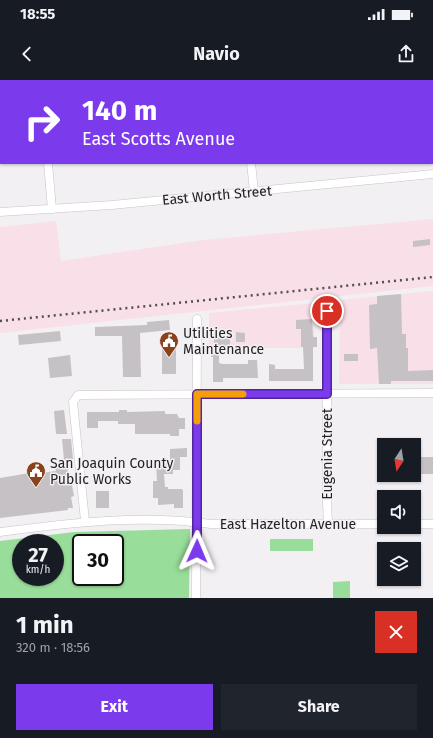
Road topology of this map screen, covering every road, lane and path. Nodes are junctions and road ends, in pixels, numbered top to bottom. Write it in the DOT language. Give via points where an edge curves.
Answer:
graph roads {
  1 [pos="48,164"];
  2 [pos="251,164"];
  3 [pos="433,174"];
  4 [pos="254,191"];
  5 [pos="52,209"];
  6 [pos="0,212"];
  7 [pos="327,311"];
  8 [pos="197,319"];
  9 [pos="433,393"];
  10 [pos="197,394"];
  11 [pos="327,394"];
  12 [pos="85,521"];
  13 [pos="197,522"];
  14 [pos="328,524"];
  15 [pos="377,524"];
  16 [pos="421,524"];
  17 [pos="433,524"];
  18 [pos="0,532"];
  19 [pos="196,598"];
  1 -- 5 [label="street"];
  2 -- 4 [label="street"];
  3 -- 4 [label="street, East Worth Street"];
  4 -- 5 [label="street, East Worth Street"];
  5 -- 6 [label="street, East Worth Street"];
  7 -- 11 [label="street, Eugenia Street"];
  8 -- 10 [label="street"];
  9 -- 11 [label="street"];
  10 -- 11 [label="street"];
  10 -- 12 [label="street" via="80,394 75,397 73,402"];
  10 -- 13 [label="street"];
  11 -- 14 [label="street, Eugenia Street"];
  12 -- 13 [label="street, East Hazelton Avenue"];
  12 -- 18 [label="street, East Hazelton Avenue"];
  13 -- 14 [label="street, East Hazelton Avenue"];
  13 -- 19 [label="street"];
  14 -- 15 [label="street, East Hazelton Avenue"];
  16 -- 17 [label="street"];
}
